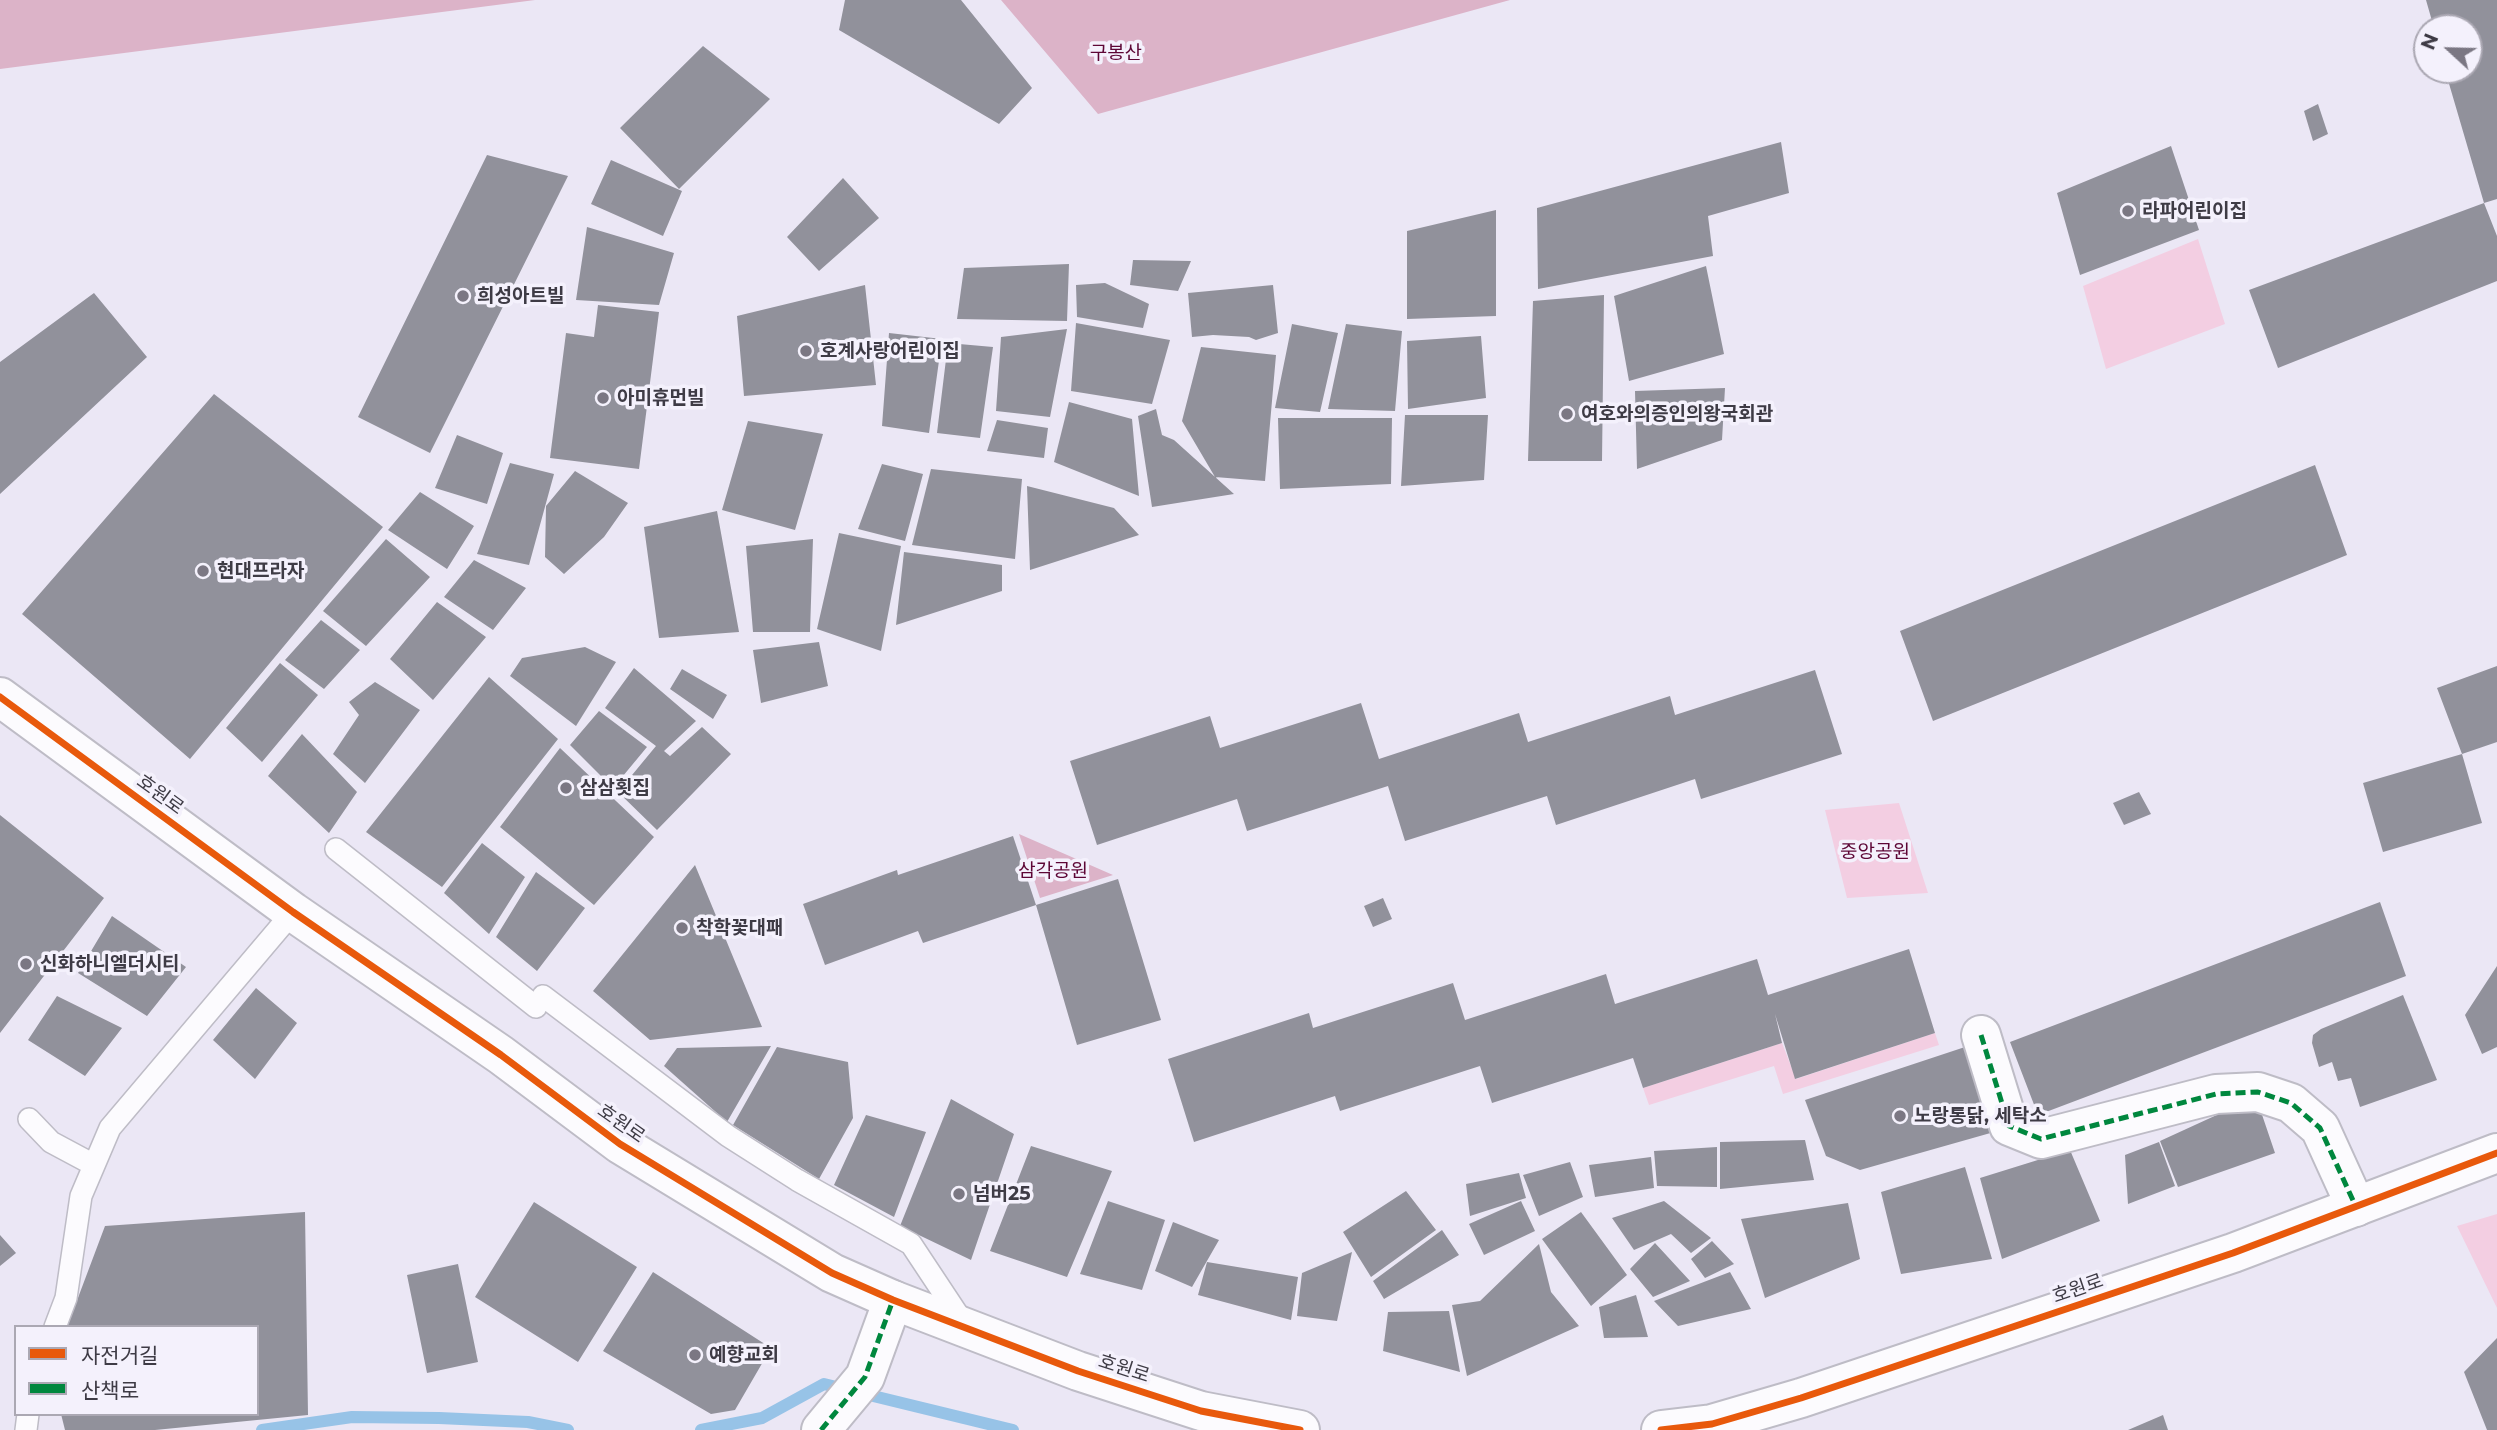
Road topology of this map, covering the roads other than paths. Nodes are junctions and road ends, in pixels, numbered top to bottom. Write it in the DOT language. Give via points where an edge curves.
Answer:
graph roads {
  1 [pos="0,697"];
  2 [pos="336,849"];
  3 [pos="293,912"];
  4 [pos="1981,1035"];
  5 [pos="29,1119"];
  6 [pos="2497,1153"];
  7 [pos="94,1166"];
  8 [pos="2356,1207"];
  9 [pos="893,1300"];
  10 [pos="56,1325"];
  11 [pos="967,1328"];
  12 [pos="1199,1420"];
  13 [pos="821,1430"];
  14 [pos="1300,1430"];
  15 [pos="1661,1430"];
  1 -- 3 [label="street, 호원로"];
  2 -- 11 [label="lane" via="728,1136 911,1244"];
  3 -- 7 [label="lane" via="110,1128"];
  3 -- 9 [label="street, 호원로" via="501,1055 620,1144 832,1273"];
  4 -- 8 [label="street" via="2008,1126 2041,1139 2216,1094 2258,1092 2291,1103 2320,1128"];
  5 -- 7 [label="lane" via="51,1142"];
  6 -- 8 [label="street, 호원로"];
  7 -- 10 [label="lane" via="81,1196 66,1298"];
  8 -- 15 [label="street, 호원로" via="1801,1398 1712,1424"];
  9 -- 11 [label="street, 호원로"];
  9 -- 13 [label="street" via="865,1377"];
  11 -- 12 [label="street, 호원로"];
  12 -- 14 [label="street, 호원로"];
}
